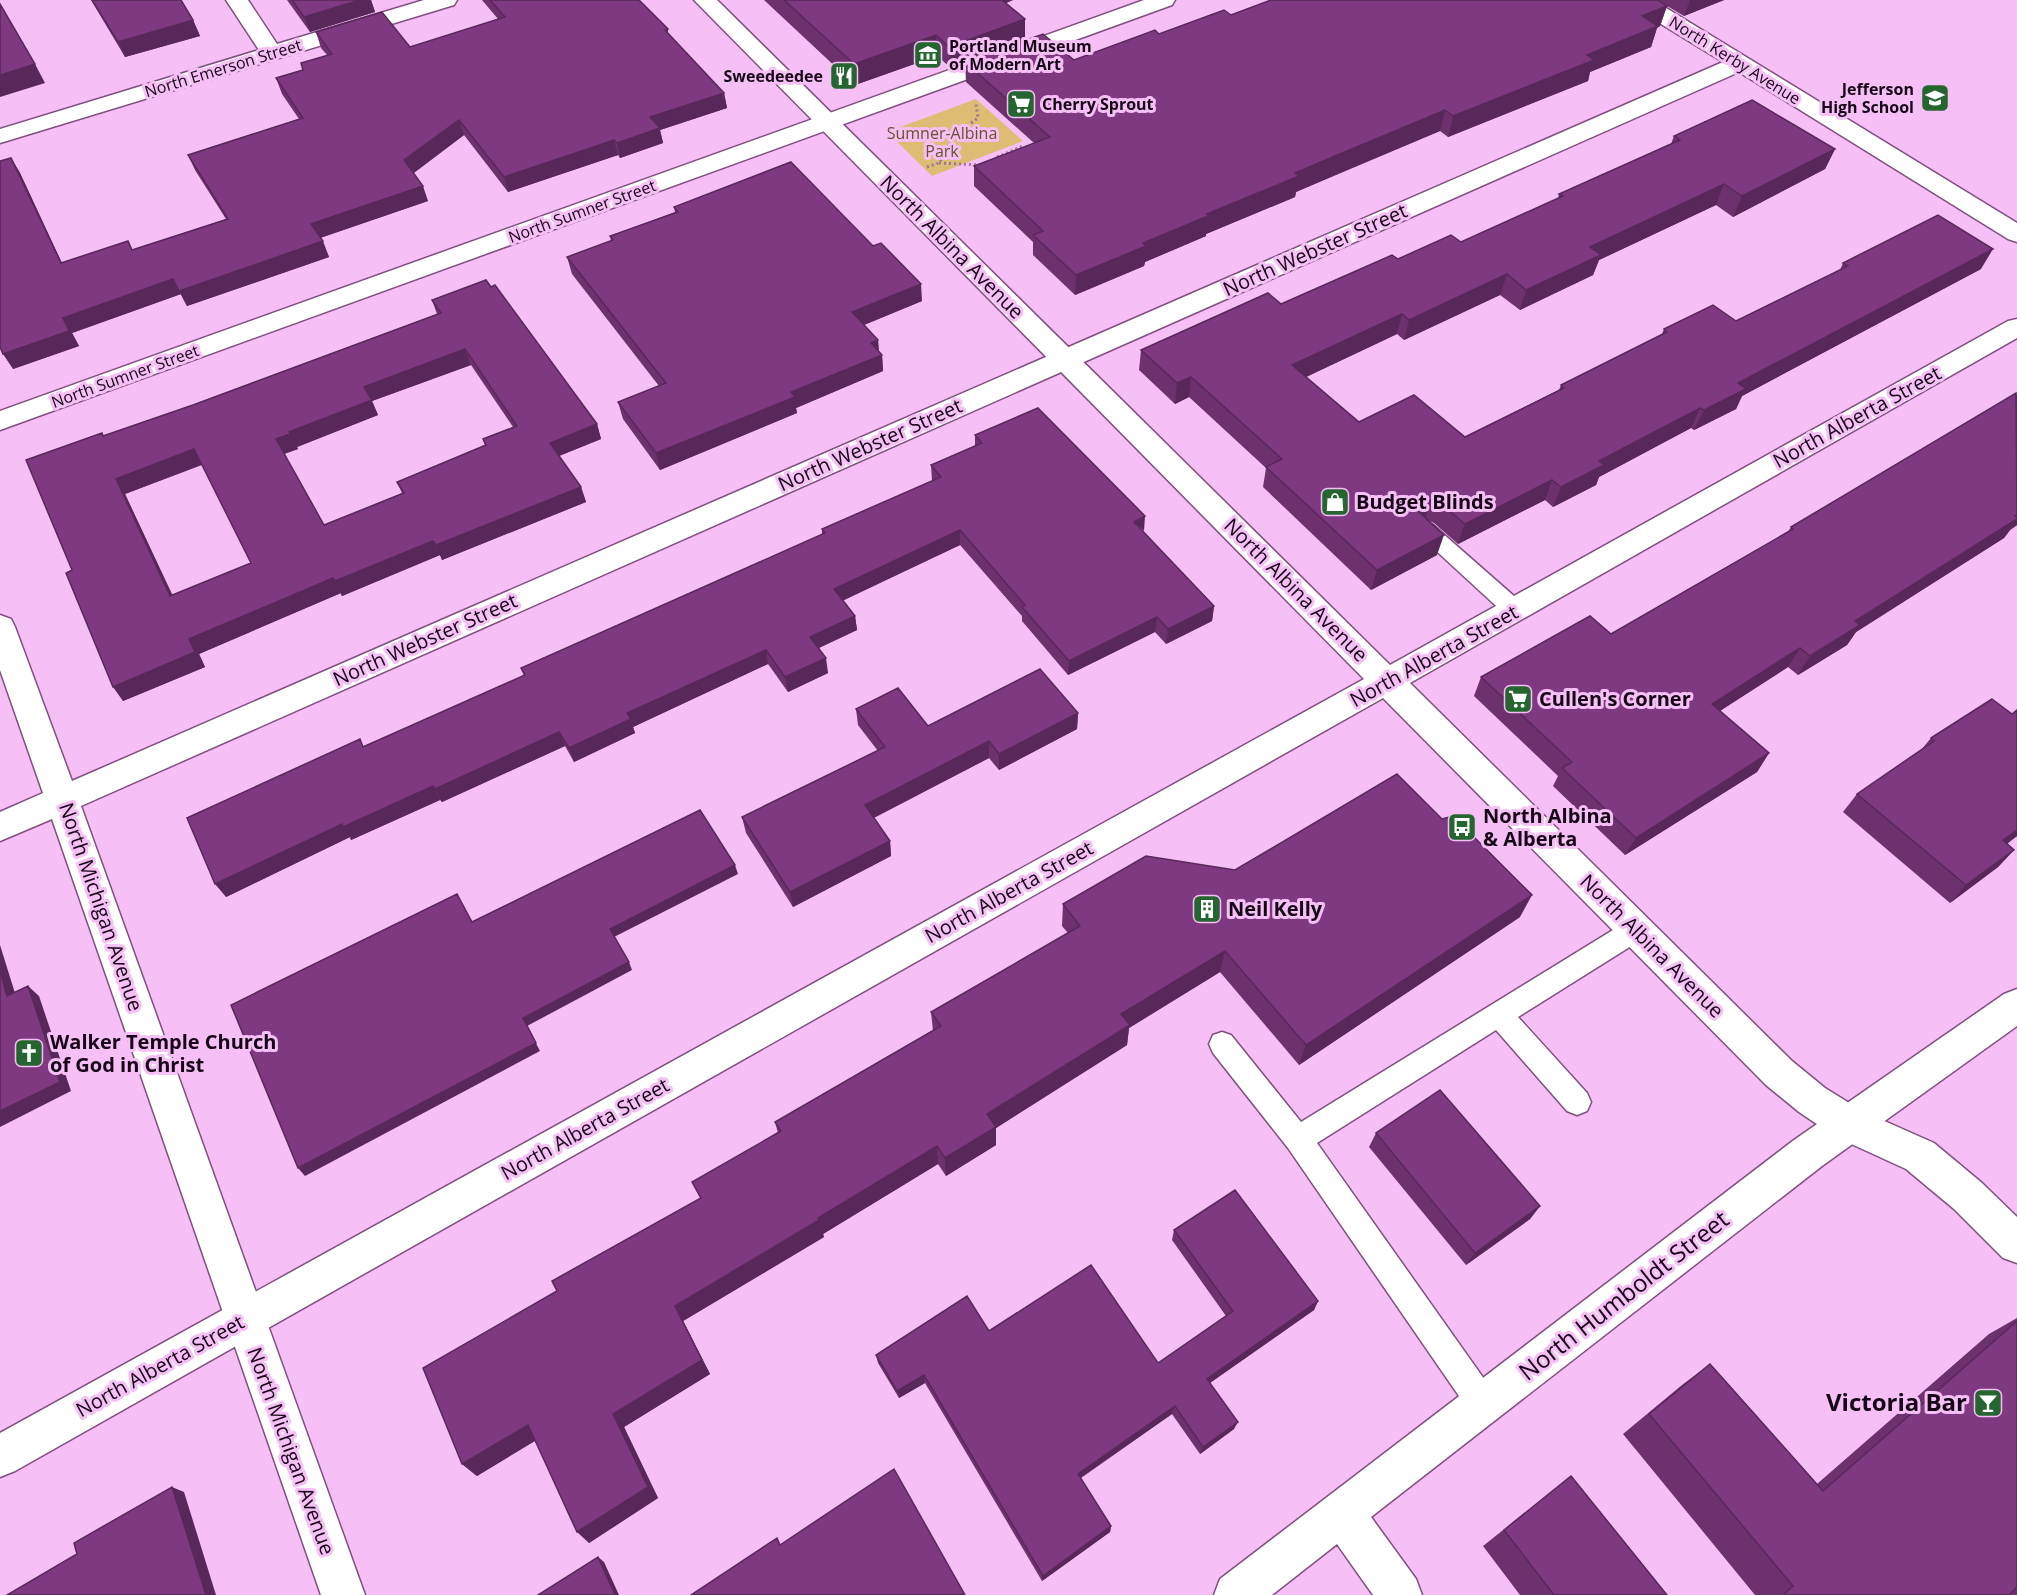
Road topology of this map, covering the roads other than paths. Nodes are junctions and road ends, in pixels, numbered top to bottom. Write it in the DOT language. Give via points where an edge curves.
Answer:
graph roads {
  1 [pos="237,0"];
  2 [pos="446,0"];
  3 [pos="705,0"];
  4 [pos="1164,0"];
  5 [pos="1638,0"];
  6 [pos="273,53"];
  7 [pos="1740,63"];
  8 [pos="827,122"];
  9 [pos="0,136"];
  10 [pos="2017,234"];
  11 [pos="2017,327"];
  12 [pos="1064,359"];
  13 [pos="0,421"];
  14 [pos="1426,530"];
  15 [pos="1515,610"];
  16 [pos="0,627"];
  17 [pos="1387,681"];
  18 [pos="63,800"];
  19 [pos="0,827"];
  20 [pos="1635,930"];
  21 [pos="2017,1005"];
  22 [pos="1499,1015"];
  23 [pos="1222,1044"];
  24 [pos="1577,1102"];
  25 [pos="1849,1124"];
  26 [pos="1298,1139"];
  27 [pos="2017,1244"];
  28 [pos="243,1319"];
  29 [pos="1483,1404"];
  30 [pos="0,1456"];
  31 [pos="1342,1513"];
  32 [pos="343,1595"];
  33 [pos="1236,1595"];
  34 [pos="1400,1595"];
  1 -- 6 [label="street"];
  2 -- 6 [label="street, North Emerson Street"];
  3 -- 8 [label="street, North Albina Avenue"];
  4 -- 8 [label="street, North Sumner Street"];
  5 -- 7 [label="street, North Kerby Avenue"];
  6 -- 9 [label="street, North Emerson Street"];
  7 -- 10 [label="street, North Kerby Avenue"];
  7 -- 12 [label="street, North Webster Street"];
  8 -- 12 [label="street, North Albina Avenue"];
  8 -- 13 [label="street, North Sumner Street"];
  11 -- 15 [label="street, North Alberta Street"];
  12 -- 17 [label="street, North Albina Avenue"];
  12 -- 18 [label="street, North Webster Street"];
  14 -- 15 [label="lane"];
  15 -- 17 [label="street, North Alberta Street"];
  16 -- 18 [label="street, North Michigan Avenue"];
  17 -- 20 [label="street, North Albina Avenue"];
  17 -- 28 [label="street, North Alberta Street"];
  18 -- 19 [label="street, North Webster Street"];
  18 -- 28 [label="street, North Michigan Avenue"];
  20 -- 22 [label="lane"];
  20 -- 25 [label="street, North Albina Avenue" via="1779,1073"];
  21 -- 25 [label="street, North Humboldt Street"];
  22 -- 24 [label="lane"];
  22 -- 26 [label="lane"];
  23 -- 26 [label="lane"];
  25 -- 27 [label="street, North Albina Avenue" via="1920,1156"];
  25 -- 29 [label="street, North Humboldt Street"];
  26 -- 29 [label="lane"];
  28 -- 30 [label="street, North Alberta Street"];
  28 -- 32 [label="street, North Michigan Avenue"];
  29 -- 31 [label="street, North Humboldt Street"];
  31 -- 33 [label="street, North Humboldt Street"];
  31 -- 34 [label="street"];
}
